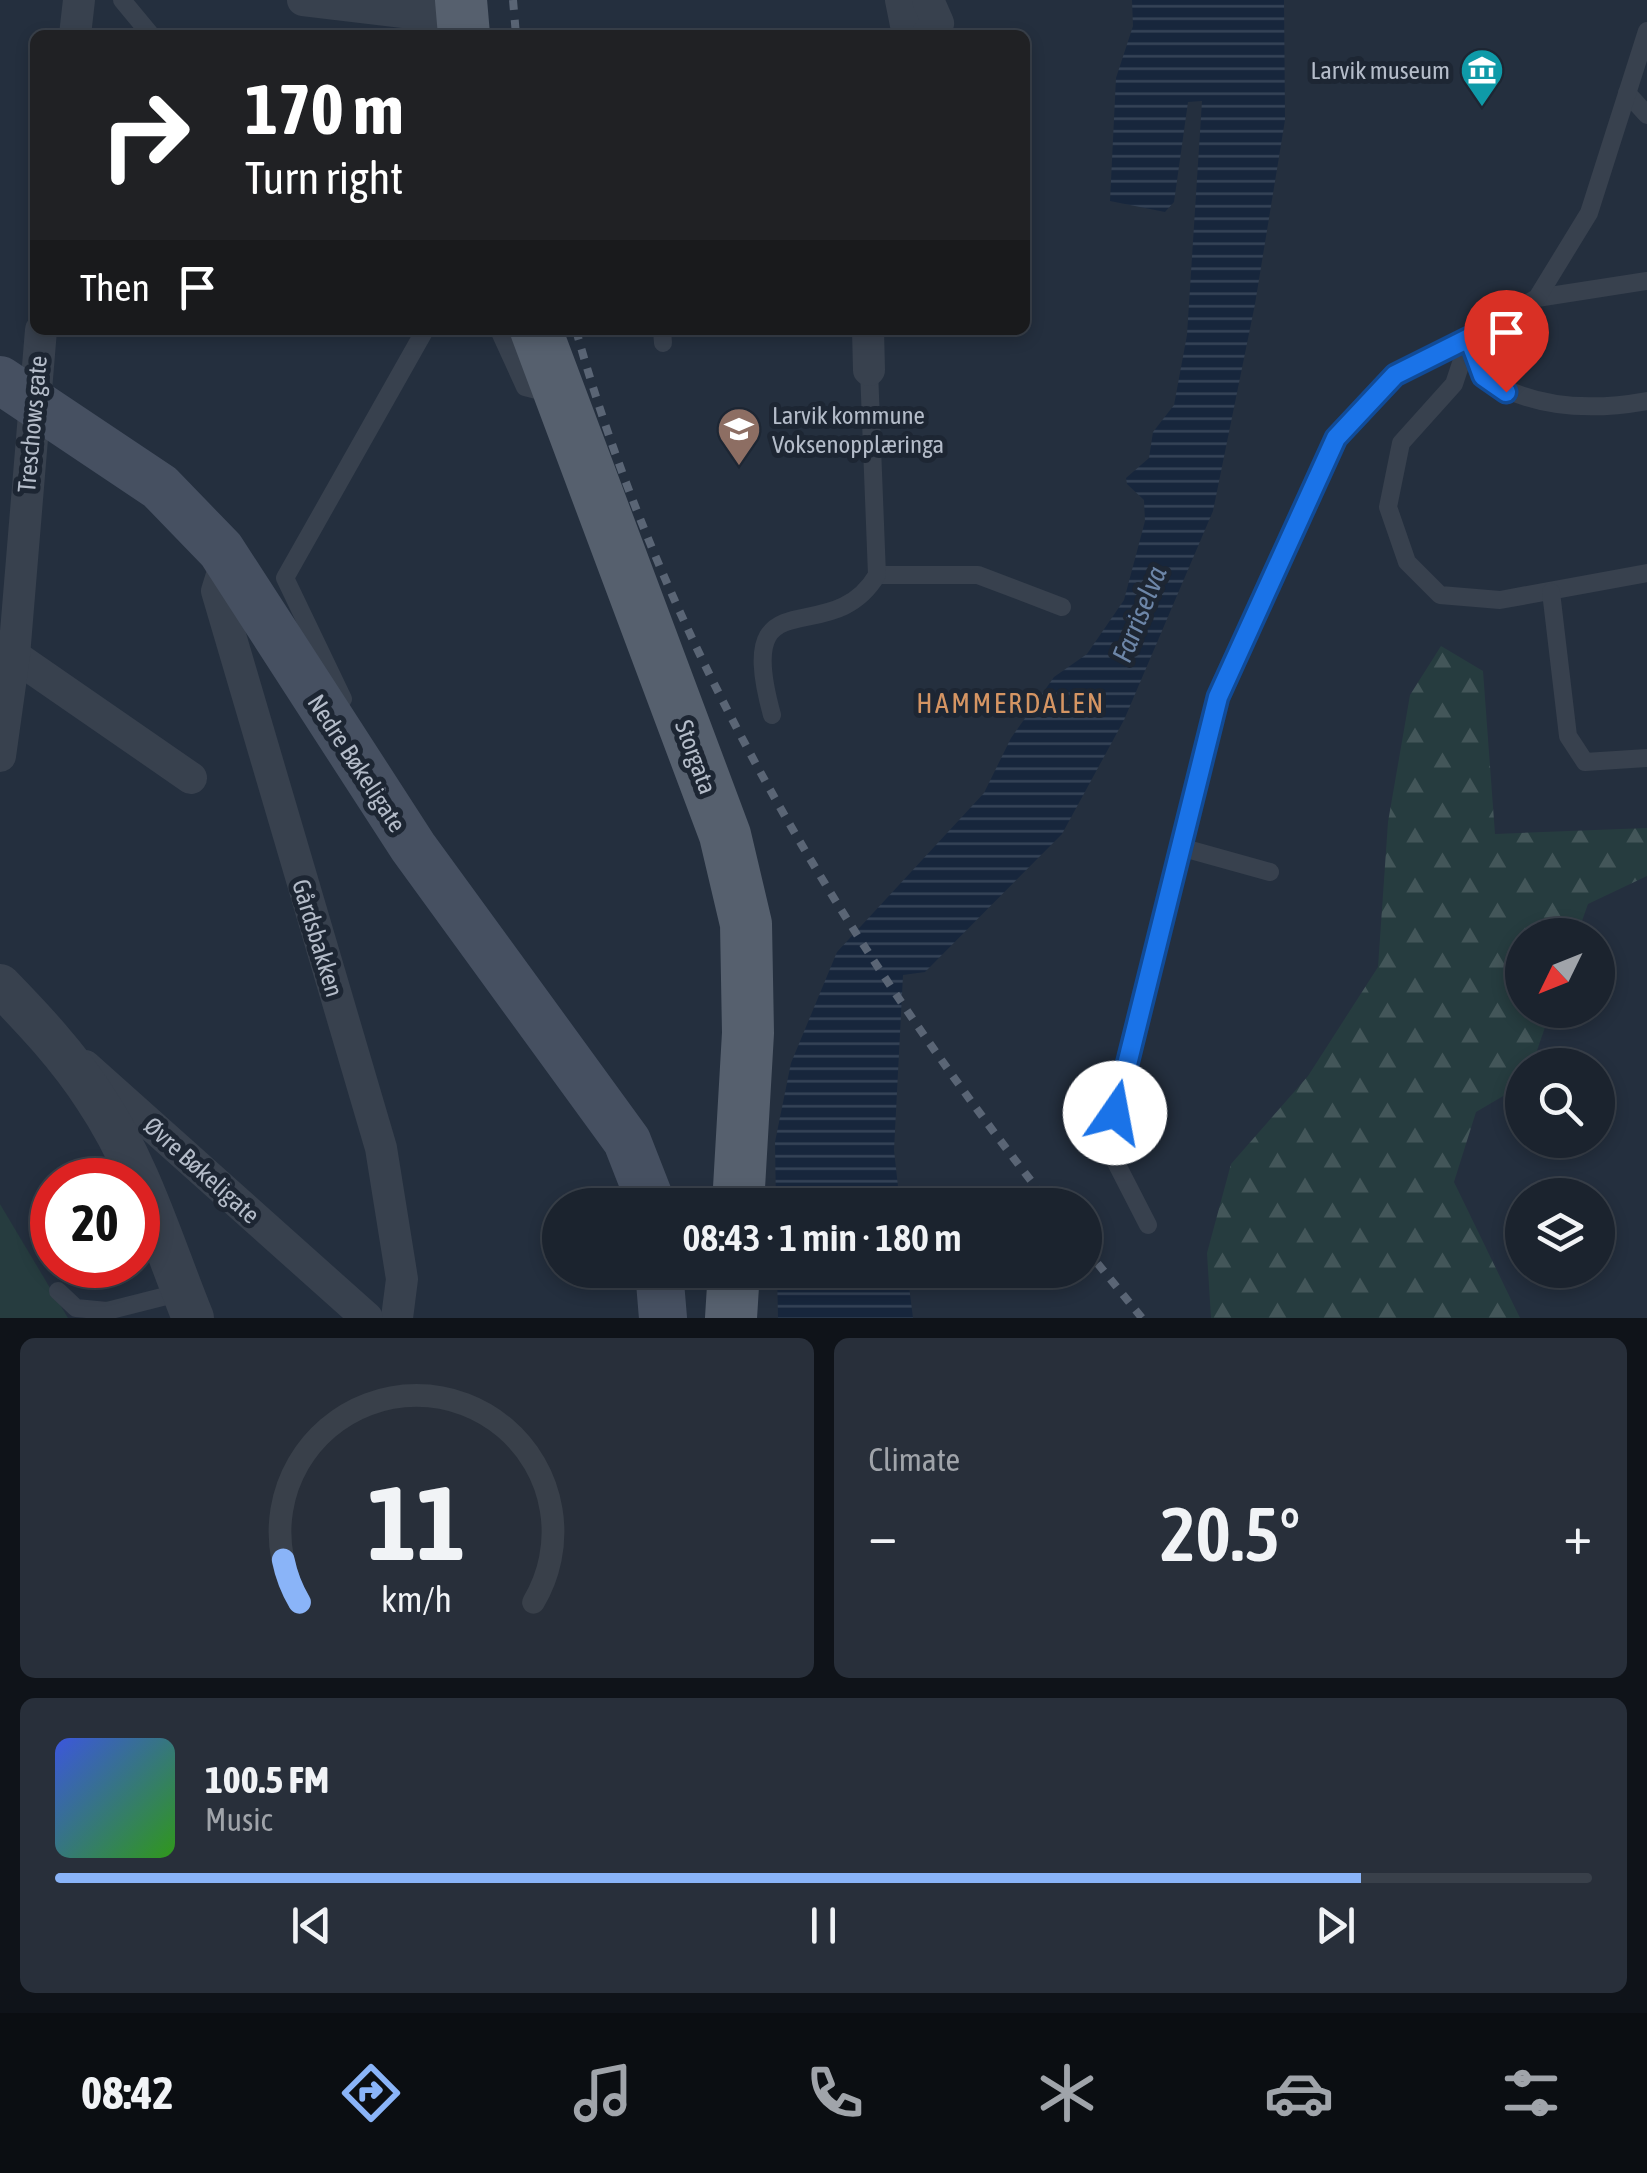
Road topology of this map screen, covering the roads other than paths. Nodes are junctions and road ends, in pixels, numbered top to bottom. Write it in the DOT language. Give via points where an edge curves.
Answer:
graph roads {
  1 [pos="79,0"];
  2 [pos="122,0"];
  3 [pos="303,0"];
  4 [pos="901,0"];
  5 [pos="928,0"];
  6 [pos="462,18"];
  7 [pos="76,30"];
  8 [pos="147,30"];
  9 [pos="907,30"];
  10 [pos="932,30"];
  11 [pos="1647,32"];
  12 [pos="1627,93"];
  13 [pos="1647,115"];
  14 [pos="1647,281"];
  15 [pos="1536,298"];
  16 [pos="39,335"];
  17 [pos="423,335"];
  18 [pos="501,335"];
  19 [pos="538,335"];
  20 [pos="868,335"];
  21 [pos="1469,338"];
  22 [pos="869,370"];
  23 [pos="16,392"];
  24 [pos="558,396"];
  25 [pos="1647,401"];
  26 [pos="231,566"];
  27 [pos="1647,572"];
  28 [pos="877,575"];
  29 [pos="1551,592"];
  30 [pos="1062,607"];
  31 [pos="7,651"];
  32 [pos="772,716"];
  33 [pos="338,737"];
  34 [pos="0,756"];
  35 [pos="1647,758"];
  36 [pos="191,778"];
  37 [pos="1180,848"];
  38 [pos="1270,872"];
  39 [pos="0,985"];
  40 [pos="37,1023"];
  41 [pos="645,1188"];
  42 [pos="739,1188"];
  43 [pos="1148,1225"];
  44 [pos="660,1288"];
  45 [pos="733,1288"];
  46 [pos="58,1291"];
  47 [pos="188,1305"];
  48 [pos="366,1318"];
  49 [pos="397,1318"];
  50 [pos="663,1318"];
  51 [pos="731,1318"];
  1 -- 7 [label="street"];
  2 -- 8 [label="lane"];
  3 -- 6 [label="street"];
  4 -- 9 [label="street"];
  5 -- 10 [label="street" via="938,23"];
  11 -- 12 [label="lane"];
  12 -- 13 [label="lane"];
  12 -- 15 [label="lane" via="1589,212"];
  14 -- 15 [label="lane"];
  15 -- 21 [label="lane"];
  16 -- 23 [label="street, Treschows gate"];
  17 -- 33 [label="lane" via="285,578 348,709"];
  18 -- 24 [label="lane" via="525,388"];
  19 -- 24 [label="main road, Storgata"];
  20 -- 22 [label="street"];
  21 -- 25 [label="lane" via="1483,376 1520,398 1603,409"];
  21 -- 29 [label="lane" via="1454,384 1402,443 1388,507 1395,538 1407,562 1440,595 1500,600"];
  21 -- 37 [label="lane" via="1395,375 1336,438 1218,697"];
  22 -- 28 [label="lane"];
  23 -- 26 [label="main road, Nedre Bøkeligate" via="160,486"];
  23 -- 31 [label="street, Treschows gate"];
  24 -- 42 [label="main road, Storgata" via="724,835 746,924"];
  26 -- 33 [label="main road, Nedre Bøkeligate"];
  26 -- 49 [label="street, Gårdsbakken" via="217,591 381,1148 402,1279"];
  27 -- 29 [label="lane"];
  28 -- 30 [label="lane" via="978,576"];
  28 -- 32 [label="lane" via="850,605 778,624 764,640 759,670"];
  29 -- 35 [label="lane" via="1568,736 1585,762"];
  31 -- 34 [label="street, Treschows gate"];
  31 -- 36 [label="street"];
  33 -- 41 [label="main road, Nedre Bøkeligate" via="627,1141"];
  37 -- 38 [label="lane"];
  37 -- 43 [label="lane" via="1108,1150"];
  39 -- 40 [label="street, Øvre Bøkeligate"];
  40 -- 47 [label="street, Øvre Bøkeligate" via="121,1142"];
  40 -- 48 [label="street, Øvre Bøkeligate"];
  44 -- 50 [label="main road"];
  45 -- 51 [label="main road"];
  46 -- 47 [label="lane" via="76,1308"];
}
